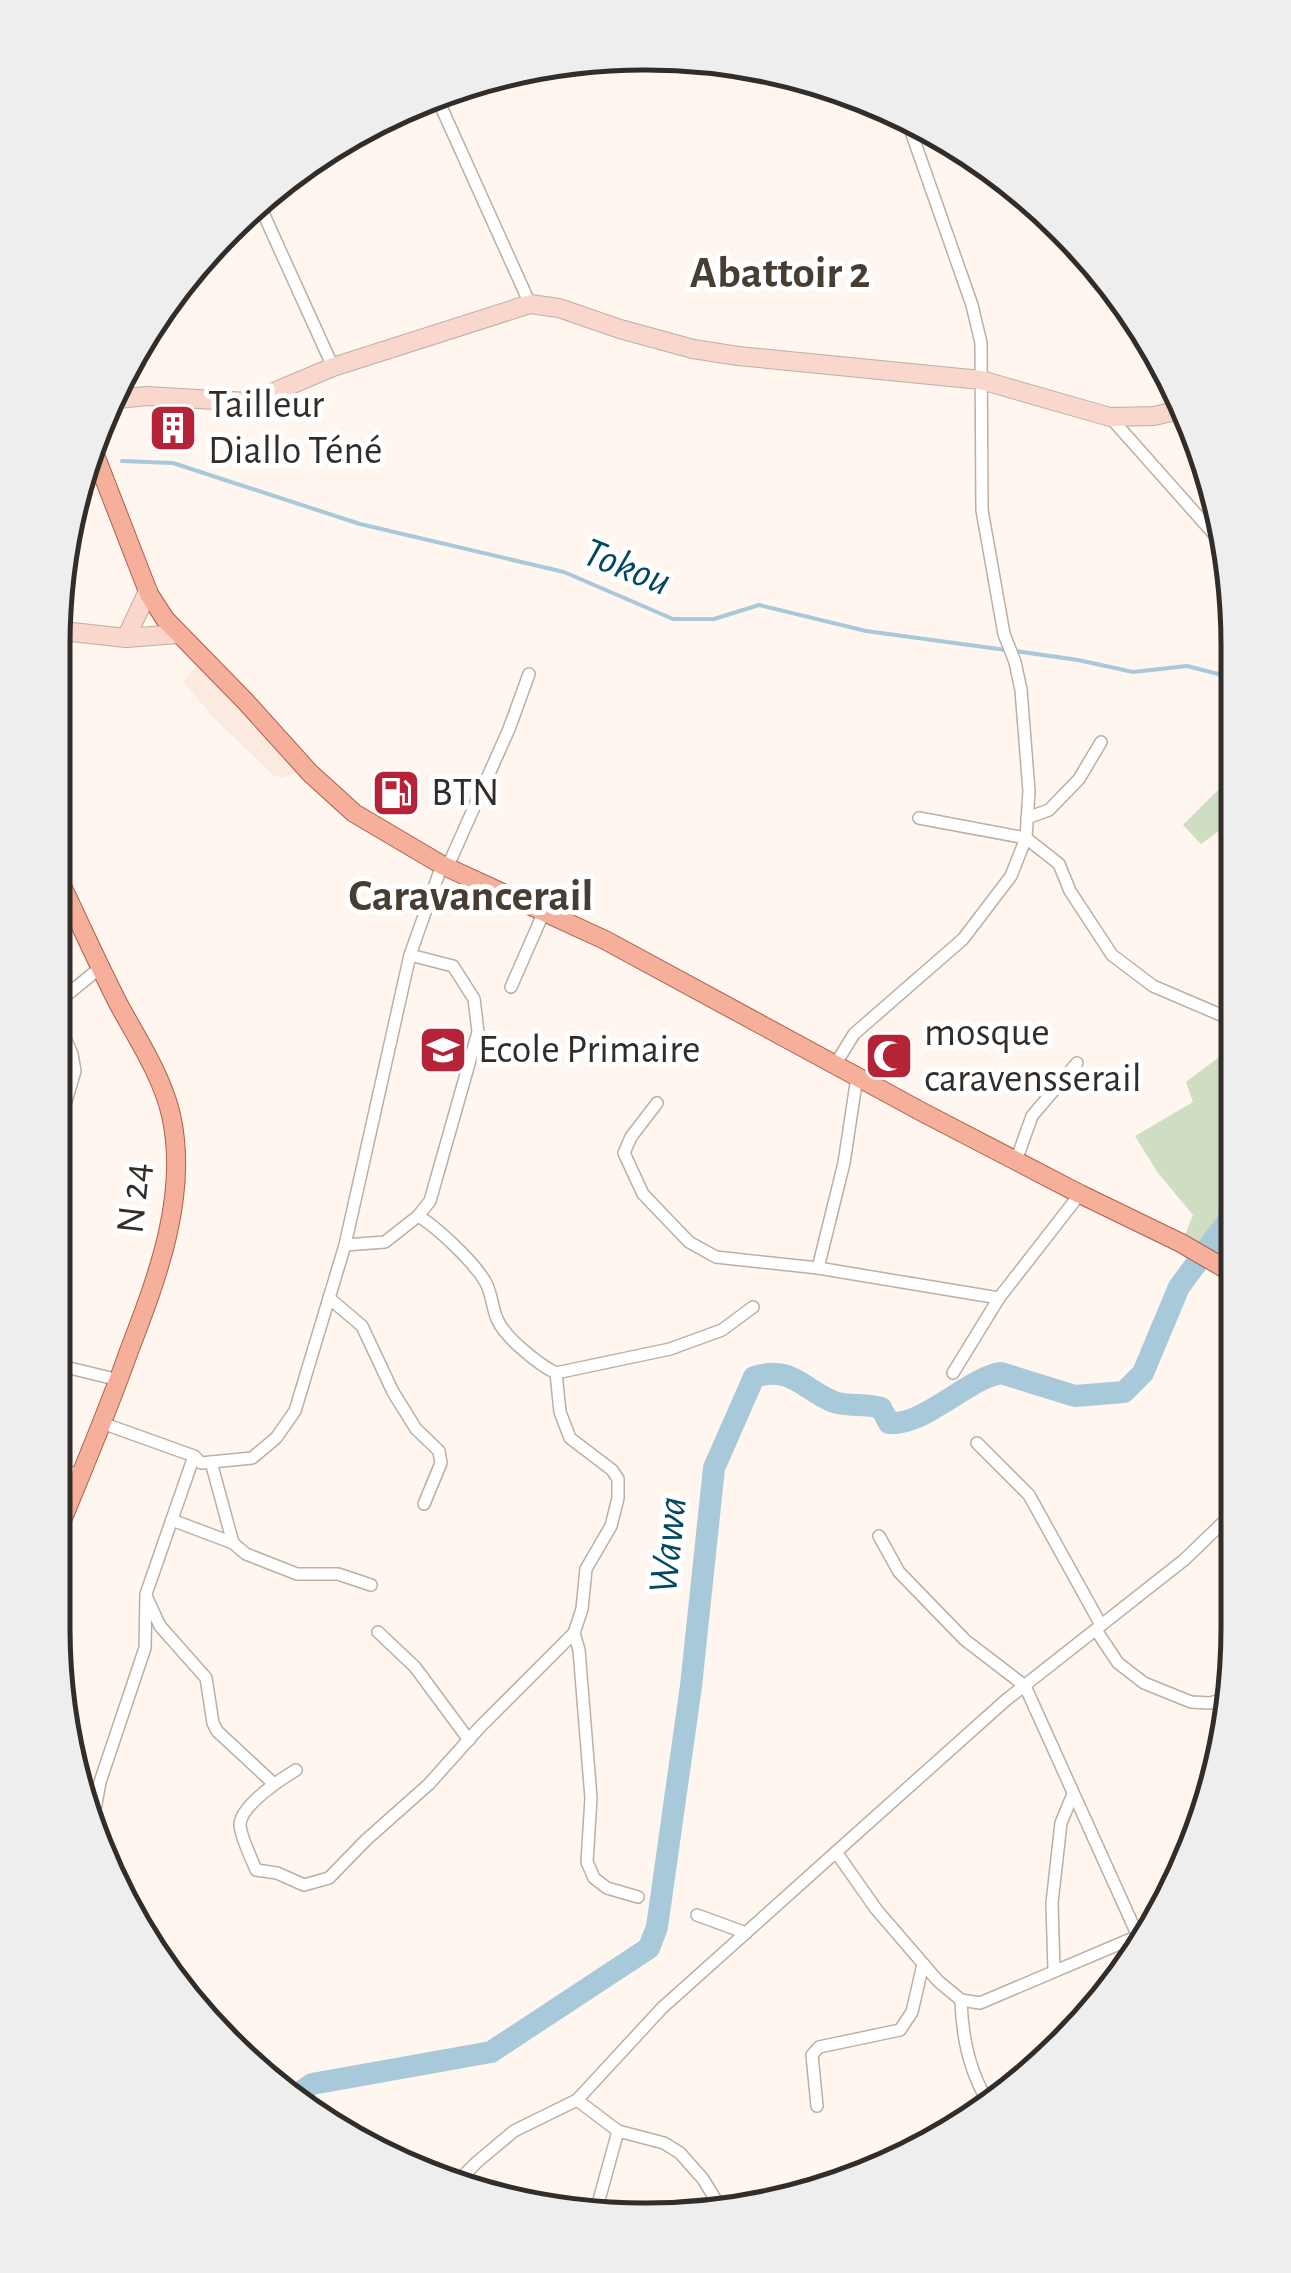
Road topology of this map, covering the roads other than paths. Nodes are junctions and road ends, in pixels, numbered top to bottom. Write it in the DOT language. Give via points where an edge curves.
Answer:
graph roads {
  1 [pos="442,108"];
  2 [pos="914,136"];
  3 [pos="264,215"];
  4 [pos="530,304"];
  5 [pos="333,367"];
  6 [pos="982,380"];
  7 [pos="126,398"];
  8 [pos="1171,412"];
  9 [pos="1110,417"];
  10 [pos="99,466"];
  11 [pos="1209,528"];
  12 [pos="148,591"];
  13 [pos="70,632"];
  14 [pos="178,634"];
  15 [pos="126,638"];
  16 [pos="529,674"];
  17 [pos="1101,742"];
  18 [pos="919,818"];
  19 [pos="1028,818"];
  20 [pos="1026,838"];
  21 [pos="445,866"];
  22 [pos="70,902"];
  23 [pos="543,914"];
  24 [pos="410,955"];
  25 [pos="101,967"];
  26 [pos="511,988"];
  27 [pos="70,991"];
  28 [pos="1221,1015"];
  29 [pos="70,1049"];
  30 [pos="1077,1063"];
  31 [pos="835,1065"];
  32 [pos="857,1077"];
  33 [pos="70,1088"];
  34 [pos="658,1104"];
  35 [pos="1016,1161"];
  36 [pos="1080,1194"];
  37 [pos="418,1216"];
  38 [pos="345,1245"];
  39 [pos="1221,1267"];
  40 [pos="818,1268"];
  41 [pos="329,1298"];
  42 [pos="999,1298"];
  43 [pos="753,1307"];
  44 [pos="70,1368"];
  45 [pos="556,1373"];
  46 [pos="953,1373"];
  47 [pos="119,1380"];
  48 [pos="102,1423"];
  49 [pos="977,1443"];
  50 [pos="194,1456"];
  51 [pos="211,1462"];
  52 [pos="70,1472"];
  53 [pos="81,1475"];
  54 [pos="70,1500"];
  55 [pos="424,1504"];
  56 [pos="172,1520"];
  57 [pos="1221,1524"];
  58 [pos="879,1536"];
  59 [pos="233,1543"];
  60 [pos="371,1585"];
  61 [pos="146,1594"];
  62 [pos="1098,1628"];
  63 [pos="378,1632"];
  64 [pos="574,1633"];
  65 [pos="1024,1686"];
  66 [pos="1216,1702"];
  67 [pos="469,1740"];
  68 [pos="296,1770"];
  69 [pos="100,1782"];
  70 [pos="274,1784"];
  71 [pos="95,1792"];
  72 [pos="1074,1794"];
  73 [pos="97,1800"];
  74 [pos="836,1852"];
  75 [pos="638,1898"];
  76 [pos="696,1915"];
  77 [pos="1135,1929"];
  78 [pos="746,1933"];
  79 [pos="1125,1945"];
  80 [pos="924,1964"];
  81 [pos="1054,1971"];
  82 [pos="961,2000"];
  83 [pos="983,2093"];
  84 [pos="577,2100"];
  85 [pos="817,2106"];
  86 [pos="618,2132"];
  87 [pos="466,2173"];
  88 [pos="715,2199"];
  89 [pos="599,2201"];
  1 -- 4 [label="street"];
  2 -- 6 [label="street" via="972,305"];
  3 -- 5 [label="street"];
  4 -- 5 [label="street"];
  4 -- 6 [label="street" via="693,349"];
  5 -- 7 [label="street" via="250,402"];
  6 -- 9 [label="street"];
  6 -- 19 [label="street" via="982,510 1021,690"];
  8 -- 9 [label="street"];
  9 -- 11 [label="street"];
  10 -- 12 [label="main road"];
  12 -- 14 [label="main road"];
  12 -- 15 [label="street"];
  13 -- 15 [label="street"];
  14 -- 15 [label="street"];
  14 -- 21 [label="main road" via="354,813"];
  16 -- 21 [label="street"];
  17 -- 19 [label="street" via="1059,800"];
  18 -- 20 [label="street"];
  19 -- 20 [label="street"];
  20 -- 28 [label="street" via="1058,864 1112,956 1152,986"];
  20 -- 31 [label="street" via="1012,876 963,939 854,1034"];
  21 -- 23 [label="main road"];
  21 -- 24 [label="street"];
  22 -- 25 [label="main road, N 24"];
  23 -- 26 [label="street"];
  23 -- 31 [label="main road"];
  24 -- 37 [label="street" via="453,966 474,999 478,1032 430,1201"];
  24 -- 38 [label="street"];
  25 -- 27 [label="street"];
  25 -- 47 [label="main road, N 24" via="156,1074 171,1114 176,1160 162,1260"];
  29 -- 33 [label="street"];
  30 -- 35 [label="street" via="1032,1116"];
  31 -- 32 [label="main road"];
  32 -- 35 [label="main road"];
  32 -- 40 [label="street"];
  34 -- 40 [label="street" via="624,1152 643,1194 689,1242 716,1257"];
  35 -- 36 [label="main road"];
  36 -- 39 [label="main road"];
  36 -- 42 [label="street"];
  37 -- 38 [label="street" via="385,1242"];
  37 -- 45 [label="street" via="487,1284 504,1331"];
  38 -- 41 [label="street"];
  40 -- 42 [label="street"];
  41 -- 51 [label="street" via="295,1410 276,1438 252,1458"];
  41 -- 55 [label="street" via="362,1326 393,1392 439,1451 441,1463"];
  42 -- 46 [label="street"];
  43 -- 45 [label="street" via="722,1330 670,1349"];
  44 -- 47 [label="street"];
  45 -- 64 [label="street" via="570,1438 618,1479 611,1526 586,1570"];
  47 -- 48 [label="main road, N 24"];
  48 -- 50 [label="street"];
  48 -- 53 [label="main road, N 24"];
  49 -- 62 [label="street" via="1029,1495"];
  50 -- 51 [label="street"];
  50 -- 56 [label="street"];
  51 -- 59 [label="street"];
  52 -- 53 [label="street"];
  53 -- 54 [label="main road, N 24"];
  56 -- 59 [label="street"];
  56 -- 61 [label="street"];
  57 -- 62 [label="street"];
  58 -- 65 [label="street" via="899,1572 965,1640"];
  59 -- 60 [label="street" via="297,1574 338,1574"];
  61 -- 69 [label="street" via="145,1648"];
  61 -- 70 [label="street" via="160,1626 206,1678 217,1731"];
  62 -- 65 [label="street"];
  62 -- 66 [label="street" via="1118,1663 1144,1684 1191,1702"];
  63 -- 67 [label="street" via="415,1667"];
  64 -- 67 [label="street"];
  64 -- 75 [label="street" via="591,1798 587,1862 607,1888"];
  65 -- 72 [label="street"];
  65 -- 74 [label="street"];
  67 -- 70 [label="street" via="329,1878 304,1884 256,1870 240,1826 243,1814"];
  68 -- 70 [label="street"];
  69 -- 71 [label="street"];
  69 -- 73 [label="street"];
  72 -- 77 [label="street"];
  72 -- 81 [label="street" via="1061,1823 1052,1904"];
  74 -- 78 [label="street"];
  74 -- 80 [label="street"];
  76 -- 78 [label="street"];
  78 -- 84 [label="street" via="662,2008"];
  79 -- 81 [label="street"];
  80 -- 82 [label="street"];
  80 -- 85 [label="street" via="912,2012 900,2030 819,2047 812,2056"];
  81 -- 82 [label="street" via="980,2002"];
  82 -- 83 [label="street" via="962,2037"];
  84 -- 86 [label="street"];
  84 -- 87 [label="street" via="514,2131"];
  86 -- 88 [label="street" via="680,2153"];
  86 -- 89 [label="street"];
}
